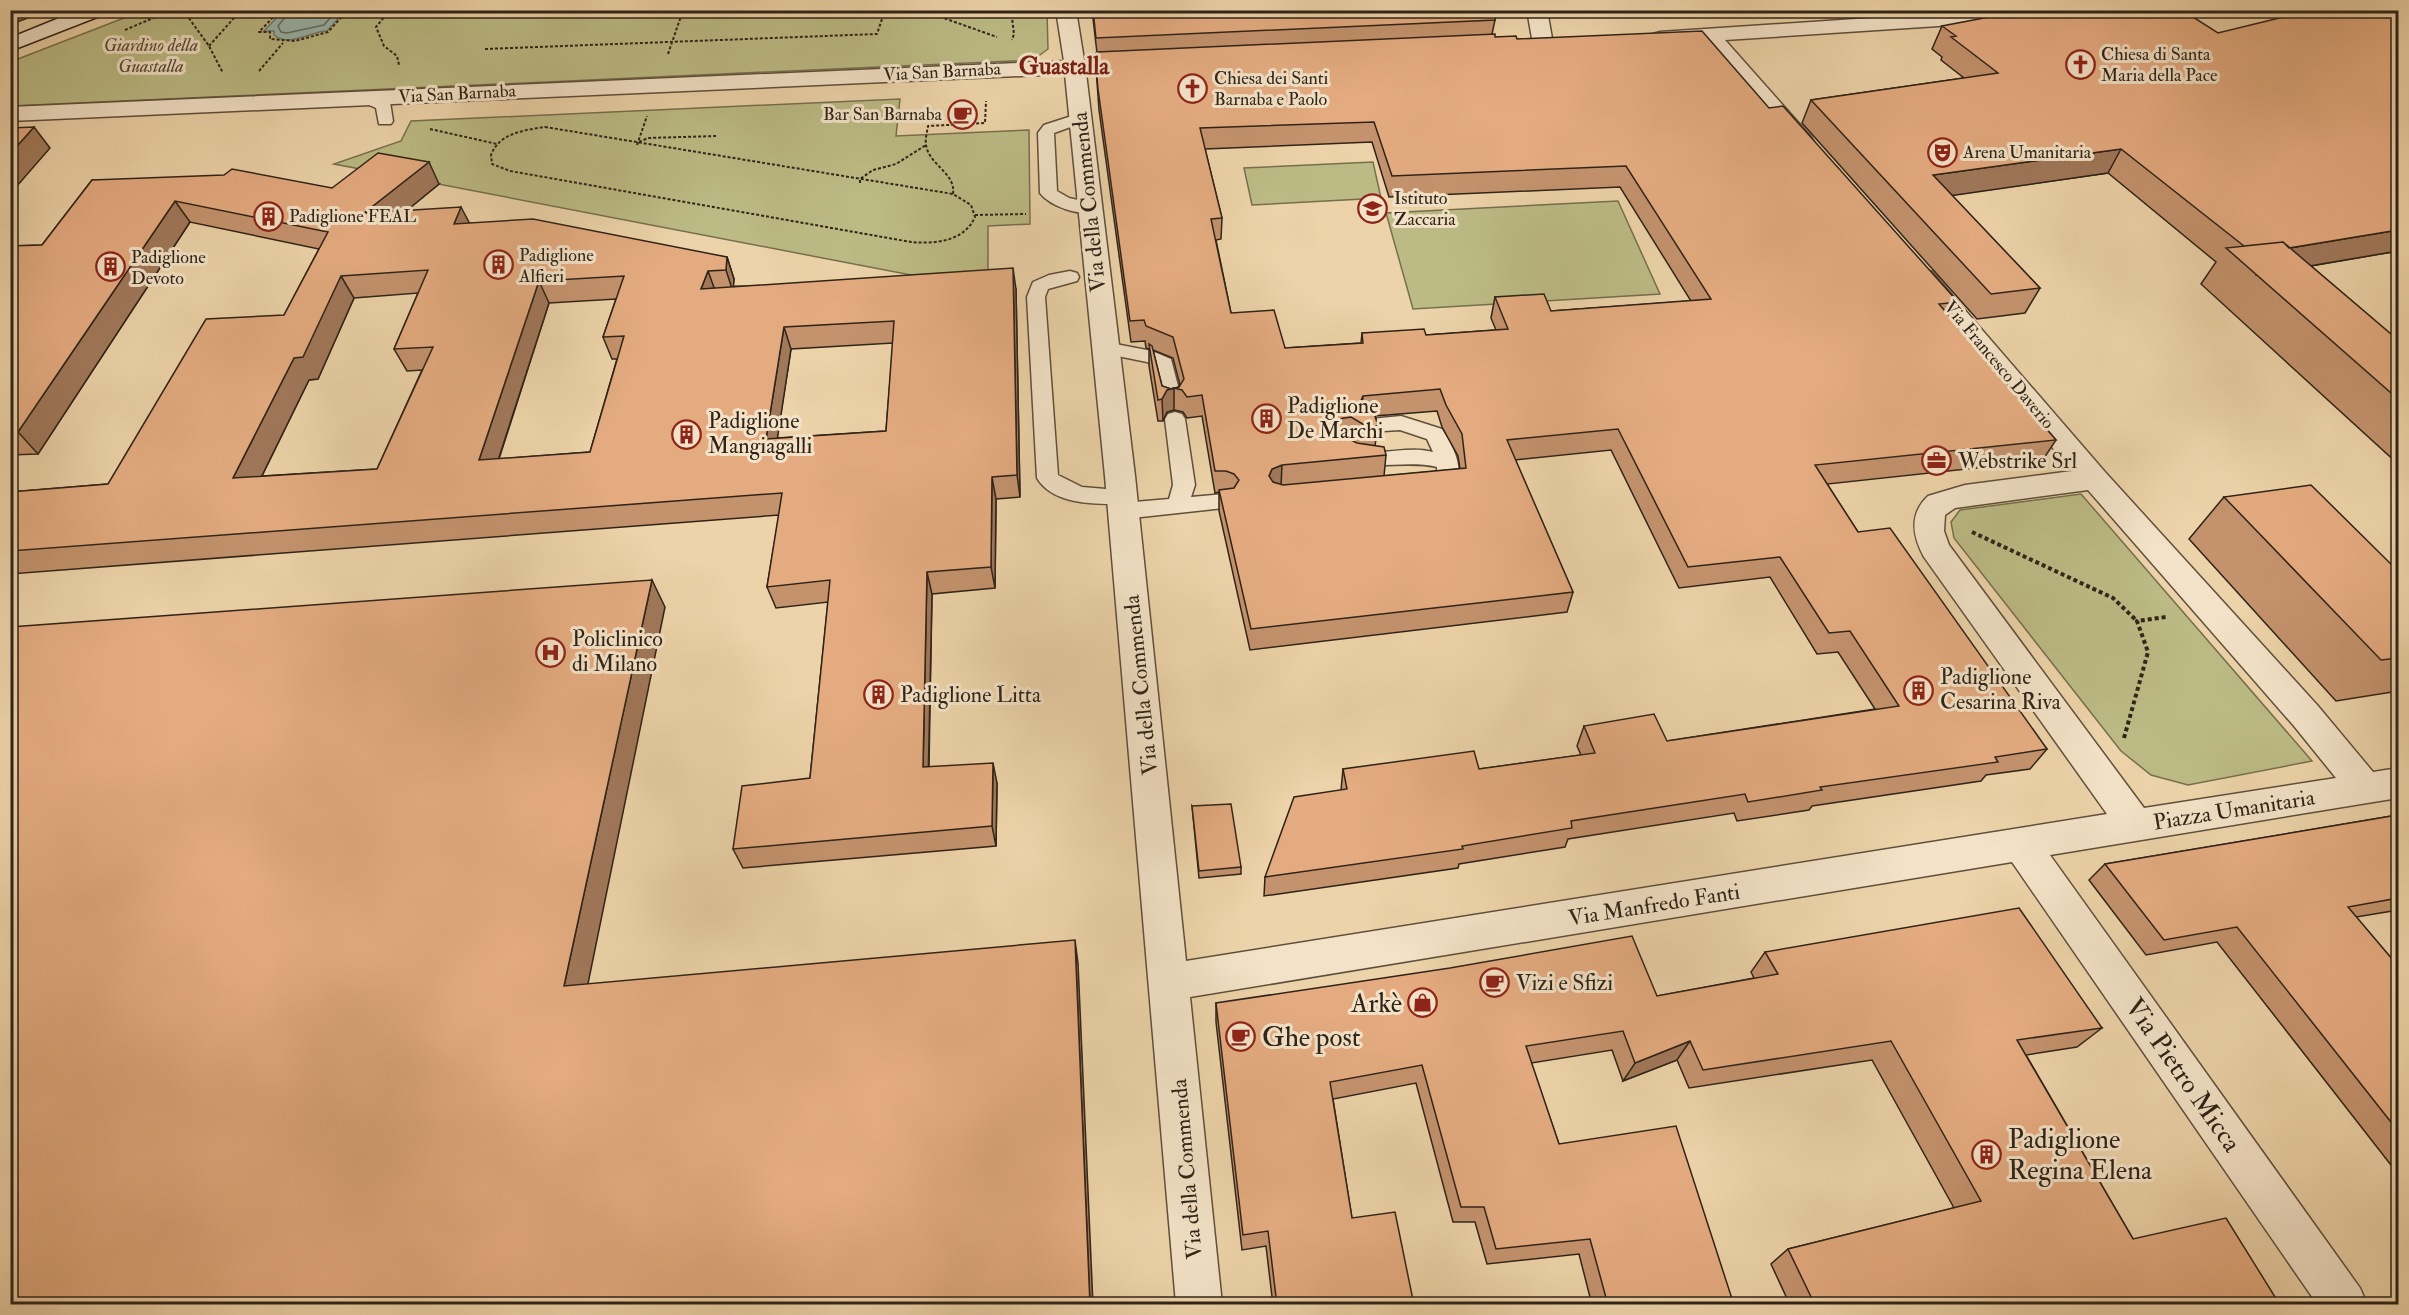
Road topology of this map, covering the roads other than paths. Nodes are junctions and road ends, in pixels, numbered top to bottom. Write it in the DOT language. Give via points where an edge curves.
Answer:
graph roads {
  1 [pos="98,10"];
  2 [pos="1066,10"];
  3 [pos="1537,10"];
  4 [pos="2090,10"];
  5 [pos="1710,36"];
  6 [pos="1640,39"];
  7 [pos="1542,44"];
  8 [pos="10,45"];
  9 [pos="1161,63"];
  10 [pos="1074,67"];
  11 [pos="366,98"];
  12 [pos="10,114"];
  13 [pos="1081,118"];
  14 [pos="385,121"];
  15 [pos="1815,155"];
  16 [pos="1090,208"];
  17 [pos="1908,260"];
  18 [pos="1071,277"];
  19 [pos="1105,348"];
  20 [pos="1368,425"];
  21 [pos="1345,446"];
  22 [pos="1448,462"];
  23 [pos="2095,479"];
  24 [pos="1400,485"];
  25 [pos="1225,502"];
  26 [pos="1122,504"];
  27 [pos="1176,507"];
  28 [pos="2382,786"];
  29 [pos="2137,826"];
  30 [pos="2021,845"];
  31 [pos="1170,982"];
  32 [pos="1199,1305"];
  33 [pos="2344,1305"];
  1 -- 8 [label="street"];
  2 -- 10 [label="street, Via della Commenda"];
  3 -- 7 [label="street"];
  4 -- 5 [label="street"];
  5 -- 6 [label="street"];
  5 -- 15 [label="street"];
  9 -- 10 [label="street, Via San Barnaba"];
  10 -- 11 [label="street, Via San Barnaba"];
  10 -- 13 [label="street, Via della Commenda"];
  11 -- 12 [label="street, Via San Barnaba"];
  11 -- 14 [label="lane" via="384,105"];
  13 -- 16 [label="street, Via della Commenda"];
  13 -- 16 [label="lane" via="1050,128 1046,133 1049,193 1070,204"];
  16 -- 19 [label="street, Via della Commenda"];
  17 -- 23 [label="street, Via Francesco Daverio"];
  18 -- 26 [label="lane" via="1040,286 1036,297 1047,478 1058,488"];
  19 -- 26 [label="street, Via della Commenda"];
  19 -- 27 [label="lane" via="1164,363 1184,485"];
  20 -- 22 [label="lane" via="1401,423 1435,434"];
  21 -- 22 [label="lane" via="1356,457 1420,456"];
  22 -- 24 [label="lane" via="1447,480"];
  23 -- 28 [label="street, Piazza Umanitaria" via="2306,716"];
  23 -- 29 [label="street, Piazza Umanitaria" via="1940,502 1929,516 1927,531 1935,549"];
  25 -- 27 [label="lane"];
  26 -- 27 [label="lane"];
  26 -- 31 [label="street, Via della Commenda"];
  28 -- 29 [label="street, Piazza Umanitaria"];
  29 -- 30 [label="street, Via Manfredo Fanti"];
  30 -- 31 [label="street, Via Manfredo Fanti"];
  30 -- 33 [label="street, Via Pietro Micca"];
  31 -- 32 [label="street, Via della Commenda"];
}
